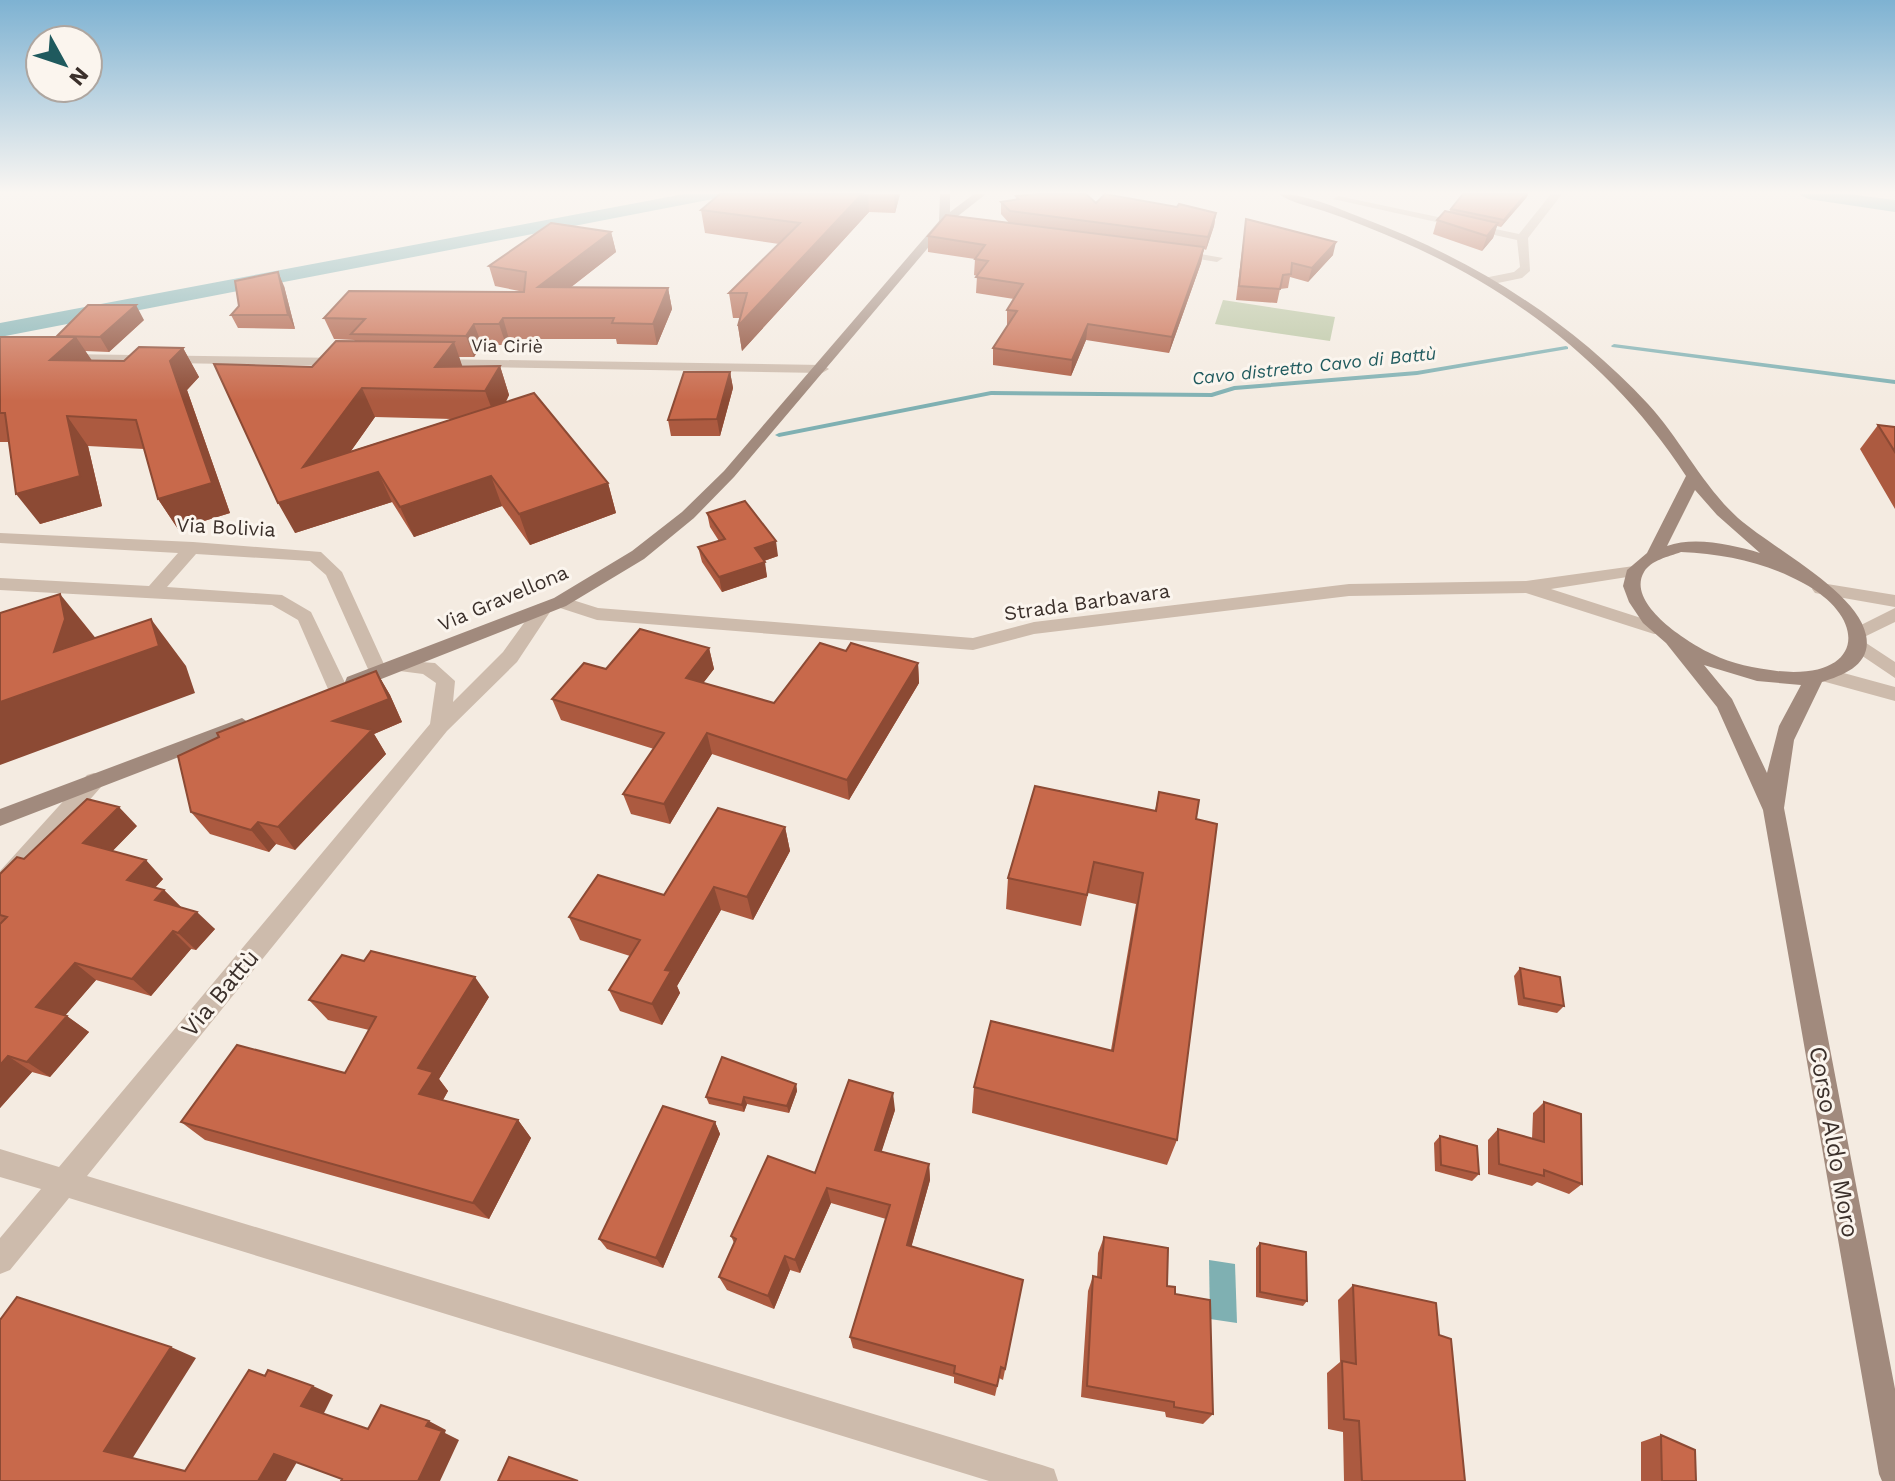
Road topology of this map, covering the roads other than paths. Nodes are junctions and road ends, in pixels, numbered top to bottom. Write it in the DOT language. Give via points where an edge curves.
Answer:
graph roads {
  1 [pos="916,263"];
  2 [pos="1452,263"];
  3 [pos="1525,263"];
  4 [pos="1488,281"];
  5 [pos="47,358"];
  6 [pos="364,362"];
  7 [pos="427,363"];
  8 [pos="822,369"];
  9 [pos="1693,477"];
  10 [pos="0,538"];
  11 [pos="193,547"];
  12 [pos="1655,552"];
  13 [pos="1634,571"];
  14 [pos="0,584"];
  15 [pos="1813,584"];
  16 [pos="1526,587"];
  17 [pos="153,593"];
  18 [pos="1895,601"];
  19 [pos="552,605"];
  20 [pos="1895,614"];
  21 [pos="1667,635"];
  22 [pos="1858,640"];
  23 [pos="399,665"];
  24 [pos="1895,671"];
  25 [pos="379,673"];
  26 [pos="1821,677"];
  27 [pos="332,691"];
  28 [pos="1895,694"];
  29 [pos="263,717"];
  30 [pos="440,726"];
  31 [pos="94,781"];
  32 [pos="1774,810"];
  33 [pos="0,818"];
  34 [pos="0,886"];
  35 [pos="0,1163"];
  36 [pos="61,1184"];
  37 [pos="0,1260"];
  38 [pos="1895,1474"];
  39 [pos="1034,1480"];
  1 -- 8 [label="main road, Via Gravellona"];
  2 -- 4 [label="main road"];
  3 -- 4 [label="street" via="1518,275"];
  4 -- 9 [label="main road" via="1597,360 1671,441"];
  5 -- 6 [label="street"];
  7 -- 8 [label="street, Via Ciriè"];
  8 -- 19 [label="main road, Via Gravellona" via="688,515 638,555"];
  9 -- 12 [label="main road"];
  9 -- 15 [label="main road" via="1734,522"];
  10 -- 11 [label="street, Via Bolivia"];
  11 -- 17 [label="street"];
  11 -- 25 [label="street, Via Bolivia" via="315,556 333,572"];
  12 -- 13 [label="main road"];
  12 -- 15 [label="main road" via="1720,548 1774,563"];
  13 -- 16 [label="street, Strada Barbavara"];
  13 -- 21 [label="main road, Corso Aldo Moro" via="1635,599"];
  14 -- 17 [label="street"];
  15 -- 18 [label="street"];
  15 -- 22 [label="main road" via="1844,611"];
  16 -- 19 [label="street, Strada Barbavara" via="1349,590 1034,628 973,644 597,614"];
  16 -- 21 [label="street, Strada Barbavara"];
  17 -- 27 [label="street" via="276,599 305,616"];
  19 -- 23 [label="main road, Via Gravellona"];
  19 -- 30 [label="street, Via Battù" via="510,657"];
  20 -- 22 [label="street"];
  21 -- 26 [label="main road" via="1706,659 1743,672 1780,679"];
  21 -- 32 [label="main road, Corso Aldo Moro" via="1725,704"];
  22 -- 24 [label="street"];
  22 -- 26 [label="main road, Corso Aldo Moro" via="1854,658 1844,668"];
  23 -- 25 [label="main road, Via Gravellona"];
  23 -- 30 [label="street" via="428,668 446,681"];
  25 -- 27 [label="main road, Via Gravellona"];
  26 -- 28 [label="street"];
  26 -- 32 [label="main road, Corso Aldo Moro" via="1788,723 1778,753"];
  29 -- 31 [label="main road"];
  30 -- 36 [label="street, Via Battù"];
  31 -- 33 [label="main road"];
  31 -- 34 [label="street"];
  32 -- 38 [label="main road, Corso Aldo Moro"];
  35 -- 36 [label="street"];
  36 -- 37 [label="street, Via Battù"];
  36 -- 39 [label="street"];
}
